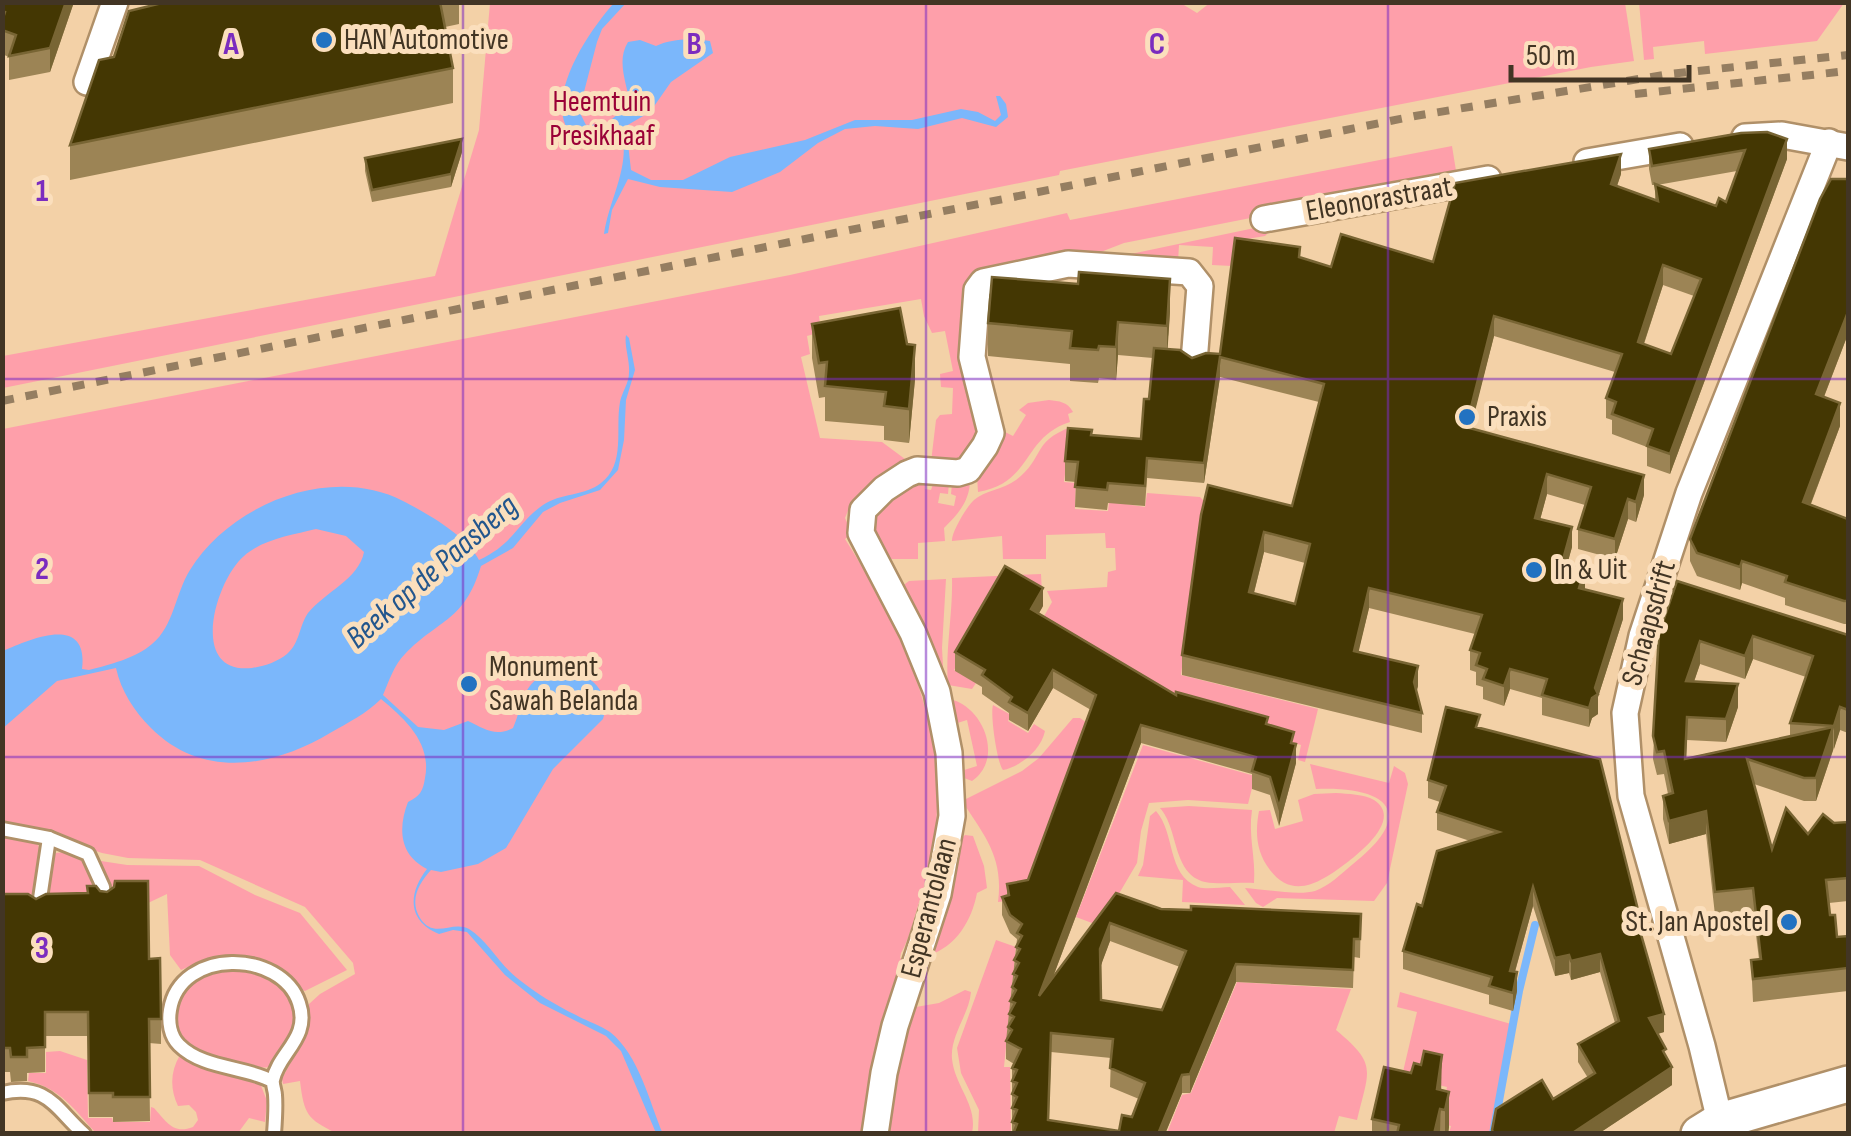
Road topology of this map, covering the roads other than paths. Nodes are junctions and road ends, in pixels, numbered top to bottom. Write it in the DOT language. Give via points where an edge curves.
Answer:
graph roads {
  1 [pos="115,2"];
  2 [pos="87,82"];
  3 [pos="1839,144"];
  4 [pos="1556,167"];
  5 [pos="1518,173"];
  6 [pos="1264,220"];
  7 [pos="1194,362"];
  8 [pos="2,829"];
  9 [pos="48,838"];
  10 [pos="105,907"];
  11 [pos="37,914"];
  12 [pos="272,1081"];
  13 [pos="1848,1084"];
  14 [pos="2,1092"];
  15 [pos="1710,1128"];
  16 [pos="84,1134"];
  17 [pos="274,1134"];
  18 [pos="875,1134"];
  1 -- 2 [label="street"];
  3 -- 4 [label="street" via="1782,136 1711,141"];
  3 -- 15 [label="street, Schaapsdrift" via="1706,448 1624,714 1631,796 1702,1046"];
  5 -- 6 [label="street, Eleonorastraat"];
  7 -- 18 [label="street, Esperantolaan" via="1200,286 1189,272 1068,264 988,278 977,290 972,357 991,433 980,457 958,473 907,474 868,502 860,518 860,533 937,692 952,816 938,894 895,1026"];
  8 -- 9 [label="lane"];
  9 -- 10 [label="lane" via="88,854"];
  9 -- 11 [label="lane"];
  12 -- 12 [label="lane" via="180,1046 168,1018 186,977 209,964 244,964 292,989 302,1020"];
  12 -- 17 [label="lane"];
  13 -- 15 [label="street"];
  14 -- 16 [label="lane" via="48,1097"];
}
